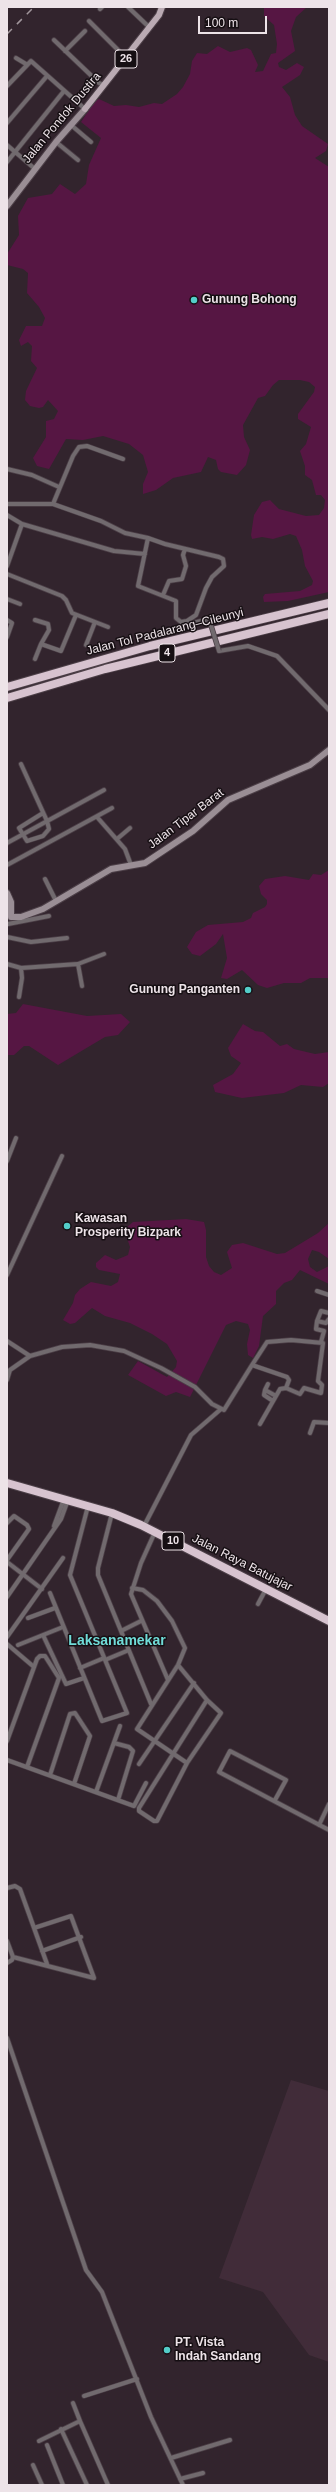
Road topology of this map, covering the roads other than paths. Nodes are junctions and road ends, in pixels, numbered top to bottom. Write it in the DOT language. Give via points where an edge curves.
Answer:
graph roads {
  1 [pos="128,7"];
  2 [pos="162,7"];
  3 [pos="90,20"];
  4 [pos="149,27"];
  5 [pos="84,31"];
  6 [pos="54,40"];
  7 [pos="65,51"];
  8 [pos="16,58"];
  9 [pos="126,58"];
  10 [pos="26,64"];
  11 [pos="47,76"];
  12 [pos="104,85"];
  13 [pos="7,86"];
  14 [pos="64,91"];
  15 [pos="85,109"];
  16 [pos="7,123"];
  17 [pos="70,125"];
  18 [pos="56,142"];
  19 [pos="91,142"];
  20 [pos="7,145"];
  21 [pos="15,152"];
  22 [pos="78,160"];
  23 [pos="7,162"];
  24 [pos="35,169"];
  25 [pos="7,206"];
  26 [pos="123,459"];
  27 [pos="7,469"];
  28 [pos="60,486"];
  29 [pos="7,504"];
  30 [pos="53,504"];
  31 [pos="7,515"];
  32 [pos="22,524"];
  33 [pos="148,538"];
  34 [pos="186,549"];
  35 [pos="145,554"];
  36 [pos="7,566"];
  37 [pos="7,574"];
  38 [pos="163,596"];
  39 [pos="7,599"];
  40 [pos="329,603"];
  41 [pos="20,604"];
  42 [pos="329,614"];
  43 [pos="76,615"];
  44 [pos="7,620"];
  45 [pos="35,620"];
  46 [pos="95,622"];
  47 [pos="184,622"];
  48 [pos="108,627"];
  49 [pos="7,637"];
  50 [pos="41,644"];
  51 [pos="86,645"];
  52 [pos="35,659"];
  53 [pos="7,687"];
  54 [pos="7,698"];
  55 [pos="329,710"];
  56 [pos="329,750"];
  57 [pos="21,764"];
  58 [pos="104,790"];
  59 [pos="112,808"];
  60 [pos="43,814"];
  61 [pos="97,817"];
  62 [pos="47,821"];
  63 [pos="130,828"];
  64 [pos="23,834"];
  65 [pos="117,839"];
  66 [pos="7,843"];
  67 [pos="7,865"];
  68 [pos="131,865"];
  69 [pos="45,879"];
  70 [pos="7,893"];
  71 [pos="56,901"];
  72 [pos="49,916"];
  73 [pos="11,917"];
  74 [pos="8,926"];
  75 [pos="7,938"];
  76 [pos="67,938"];
  77 [pos="104,954"];
  78 [pos="7,964"];
  79 [pos="78,964"];
  80 [pos="21,968"];
  81 [pos="82,986"];
  82 [pos="19,997"];
  83 [pos="16,1138"];
  84 [pos="62,1156"];
  85 [pos="7,1161"];
  86 [pos="7,1274"];
  87 [pos="317,1291"];
  88 [pos="329,1295"];
  89 [pos="329,1313"];
  90 [pos="329,1319"];
  91 [pos="317,1321"];
  92 [pos="7,1341"];
  93 [pos="321,1342"];
  94 [pos="30,1356"];
  95 [pos="252,1365"];
  96 [pos="7,1380"];
  97 [pos="268,1384"];
  98 [pos="286,1388"];
  99 [pos="274,1398"];
  100 [pos="221,1409"];
  101 [pos="329,1423"];
  102 [pos="260,1424"];
  103 [pos="310,1433"];
  104 [pos="7,1483"];
  105 [pos="66,1498"];
  106 [pos="88,1506"];
  107 [pos="112,1513"];
  108 [pos="7,1523"];
  109 [pos="144,1526"];
  110 [pos="156,1532"];
  111 [pos="64,1558"];
  112 [pos="7,1561"];
  113 [pos="24,1575"];
  114 [pos="132,1588"];
  115 [pos="42,1589"];
  116 [pos="266,1589"];
  117 [pos="50,1593"];
  118 [pos="7,1597"];
  119 [pos="258,1604"];
  120 [pos="55,1608"];
  121 [pos="28,1618"];
  122 [pos="142,1621"];
  123 [pos="329,1621"];
  124 [pos="63,1627"];
  125 [pos="121,1631"];
  126 [pos="43,1635"];
  127 [pos="7,1637"];
  128 [pos="7,1644"];
  129 [pos="18,1645"];
  130 [pos="129,1650"];
  131 [pos="105,1659"];
  132 [pos="178,1665"];
  133 [pos="34,1667"];
  134 [pos="80,1668"];
  135 [pos="84,1678"];
  136 [pos="168,1680"];
  137 [pos="194,1683"];
  138 [pos="207,1700"];
  139 [pos="151,1704"];
  140 [pos="120,1726"];
  141 [pos="7,1741"];
  142 [pos="154,1741"];
  143 [pos="114,1743"];
  144 [pos="172,1753"];
  145 [pos="7,1760"];
  146 [pos="187,1763"];
  147 [pos="139,1764"];
  148 [pos="27,1767"];
  149 [pos="50,1776"];
  150 [pos="74,1784"];
  151 [pos="146,1784"];
  152 [pos="96,1792"];
  153 [pos="118,1800"];
  154 [pos="275,1800"];
  155 [pos="329,1804"];
  156 [pos="319,1825"];
  157 [pos="329,1830"];
  158 [pos="7,1888"];
  159 [pos="34,1928"];
  160 [pos="81,1937"];
  161 [pos="7,1941"];
  162 [pos="42,1951"];
  163 [pos="13,1957"];
  164 [pos="7,1963"];
  165 [pos="47,1964"];
  166 [pos="7,2038"];
  167 [pos="137,2379"];
  168 [pos="84,2396"];
  169 [pos="73,2403"];
  170 [pos="80,2421"];
  171 [pos="61,2429"];
  172 [pos="230,2440"];
  173 [pos="39,2441"];
  174 [pos="47,2445"];
  175 [pos="171,2458"];
  176 [pos="32,2465"];
  177 [pos="203,2473"];
  178 [pos="180,2479"];
  179 [pos="40,2484"];
  180 [pos="63,2485"];
  181 [pos="87,2485"];
  182 [pos="108,2485"];
  183 [pos="183,2485"];
  1 -- 4 [label="street"];
  2 -- 4 [label="main road, Jalan Pondok Dustira / 26"];
  3 -- 9 [label="street"];
  4 -- 9 [label="main road, Jalan Pondok Dustira / 26"];
  5 -- 7 [label="street"];
  6 -- 7 [label="street"];
  7 -- 12 [label="street" via="99,84"];
  8 -- 10 [label="street"];
  9 -- 12 [label="main road, Jalan Pondok Dustira / 26"];
  10 -- 11 [label="street" via="32,62"];
  10 -- 13 [label="street"];
  11 -- 14 [label="street"];
  11 -- 16 [label="street"];
  12 -- 15 [label="main road, Jalan Pondok Dustira / 26"];
  14 -- 15 [label="street"];
  14 -- 21 [label="street"];
  15 -- 17 [label="street, Jalan Pondok Dustira"];
  17 -- 18 [label="street, Jalan Pondok Dustira"];
  17 -- 19 [label="street"];
  18 -- 22 [label="street"];
  18 -- 24 [label="street, Jalan Pondok Dustira"];
  20 -- 21 [label="street"];
  21 -- 23 [label="street"];
  21 -- 24 [label="street"];
  24 -- 25 [label="street, Jalan Pondok Dustira"];
  26 -- 28 [label="street" via="82,445 73,456"];
  27 -- 28 [label="street"];
  28 -- 30 [label="street"];
  29 -- 30 [label="street"];
  30 -- 33 [label="street" via="101,521 125,533"];
  31 -- 32 [label="street"];
  32 -- 35 [label="street" via="114,551"];
  32 -- 36 [label="street"];
  33 -- 34 [label="street"];
  33 -- 35 [label="street"];
  34 -- 38 [label="street" via="183,555 186,566 182,579 169,581"];
  34 -- 47 [label="street" via="219,557 224,563 206,588 196,615"];
  35 -- 38 [label="street" via="138,586"];
  37 -- 43 [label="street" via="62,596 71,613"];
  38 -- 47 [label="street" via="176,601 176,618"];
  39 -- 41 [label="street"];
  40 -- 53 [label="highway, Jalan Tol Padalarang–Cileunyi / 4" via="150,646"];
  42 -- 54 [label="highway, Jalan Tol Padalarang–Cileunyi / 4" via="105,668"];
  43 -- 46 [label="street"];
  43 -- 50 [label="street" via="62,651"];
  44 -- 49 [label="street" via="12,622"];
  45 -- 50 [label="street" via="48,624 49,630"];
  46 -- 48 [label="street"];
  46 -- 51 [label="street"];
  47 -- 55 [label="street, bridge" via="185,625 209,619 218,651 248,646 277,656"];
  50 -- 52 [label="street"];
  56 -- 68 [label="street, Jalan Tipar Barat" via="310,765 228,800 167,850 145,863"];
  57 -- 60 [label="street"];
  58 -- 62 [label="street"];
  59 -- 61 [label="street"];
  60 -- 62 [label="street"];
  60 -- 64 [label="street" via="20,827"];
  61 -- 65 [label="street"];
  61 -- 67 [label="street" via="49,840"];
  62 -- 64 [label="street"];
  62 -- 64 [label="street" via="50,830 47,833 28,842"];
  63 -- 65 [label="street"];
  64 -- 66 [label="street"];
  65 -- 68 [label="street"];
  68 -- 71 [label="street, Jalan Tipar Barat" via="111,869"];
  69 -- 71 [label="street"];
  70 -- 73 [label="street" via="11,902"];
  71 -- 73 [label="street, Jalan Tipar Barat" via="31,914"];
  72 -- 74 [label="street"];
  73 -- 74 [label="street"];
  75 -- 76 [label="street" via="32,942"];
  77 -- 79 [label="street"];
  78 -- 80 [label="street"];
  79 -- 80 [label="street"];
  79 -- 81 [label="street"];
  80 -- 82 [label="street"];
  83 -- 85 [label="street"];
  84 -- 86 [label="street"];
  87 -- 88 [label="street"];
  89 -- 91 [label="street" via="321,1311"];
  90 -- 91 [label="street" via="326,1323"];
  91 -- 93 [label="street" via="316,1329 324,1331"];
  92 -- 94 [label="street"];
  93 -- 95 [label="street" via="267,1342"];
  93 -- 98 [label="street" via="326,1352 318,1381 322,1385 321,1393 304,1388 300,1394"];
  94 -- 96 [label="street" via="10,1370"];
  94 -- 100 [label="street" via="62,1347 90,1345 124,1351 195,1387"];
  95 -- 98 [label="street" via="287,1377 289,1380"];
  95 -- 100 [label="street" via="224,1409"];
  97 -- 99 [label="street" via="265,1390"];
  98 -- 99 [label="street" via="280,1389"];
  99 -- 102 [label="street"];
  100 -- 109 [label="street" via="189,1438"];
  101 -- 103 [label="street" via="314,1422"];
  104 -- 105 [label="highway, Jalan Raya Batujajar / 10"];
  105 -- 106 [label="highway, Jalan Raya Batujajar / 10"];
  105 -- 113 [label="street" via="61,1519"];
  106 -- 107 [label="highway, Jalan Raya Batujajar / 10"];
  106 -- 131 [label="street" via="70,1575"];
  107 -- 109 [label="highway, Jalan Raya Batujajar / 10"];
  107 -- 125 [label="street" via="97,1571"];
  108 -- 112 [label="street" via="14,1516 27,1525 28,1529"];
  109 -- 110 [label="highway, Jalan Raya Batujajar / 10"];
  110 -- 114 [label="street"];
  110 -- 116 [label="highway, Jalan Raya Batujajar / 10"];
  111 -- 115 [label="street"];
  112 -- 113 [label="street"];
  113 -- 115 [label="street"];
  113 -- 118 [label="street"];
  114 -- 122 [label="street" via="131,1594"];
  114 -- 132 [label="street" via="143,1590 157,1601 175,1626 185,1646"];
  115 -- 127 [label="street"];
  116 -- 119 [label="street"];
  116 -- 123 [label="highway, Jalan Raya Batujajar / 10"];
  117 -- 120 [label="street"];
  120 -- 121 [label="street"];
  120 -- 124 [label="street"];
  122 -- 125 [label="street"];
  122 -- 136 [label="street"];
  124 -- 126 [label="street"];
  124 -- 134 [label="street"];
  125 -- 130 [label="street"];
  126 -- 129 [label="street"];
  126 -- 135 [label="street" via="66,1684"];
  128 -- 133 [label="street"];
  130 -- 131 [label="street"];
  130 -- 139 [label="street"];
  131 -- 134 [label="street"];
  131 -- 135 [label="street" via="127,1713 102,1721"];
  132 -- 136 [label="street"];
  132 -- 137 [label="street"];
  133 -- 141 [label="street"];
  133 -- 148 [label="street" via="38,1658 45,1656 59,1678"];
  134 -- 135 [label="street"];
  136 -- 139 [label="street"];
  137 -- 138 [label="street"];
  137 -- 142 [label="street"];
  138 -- 144 [label="street"];
  138 -- 146 [label="street" via="221,1713"];
  139 -- 142 [label="street" via="137,1729"];
  140 -- 143 [label="street"];
  142 -- 144 [label="street"];
  142 -- 147 [label="street"];
  143 -- 152 [label="street"];
  143 -- 153 [label="street" via="133,1751"];
  144 -- 146 [label="street"];
  144 -- 146 [label="street" via="139,1811 157,1821"];
  145 -- 148 [label="street"];
  148 -- 149 [label="street"];
  149 -- 150 [label="street"];
  149 -- 150 [label="street" via="70,1714 75,1713 90,1736"];
  150 -- 152 [label="street"];
  151 -- 153 [label="street" via="135,1805"];
  152 -- 153 [label="street"];
  154 -- 154 [label="street" via="286,1780 230,1751 219,1772"];
  154 -- 156 [label="street"];
  155 -- 156 [label="street"];
  156 -- 157 [label="street"];
  158 -- 159 [label="street" via="15,1886 20,1889"];
  159 -- 160 [label="street" via="70,1915"];
  159 -- 162 [label="street"];
  160 -- 162 [label="street"];
  160 -- 165 [label="street" via="94,1978"];
  161 -- 163 [label="street"];
  162 -- 165 [label="street"];
  163 -- 164 [label="street"];
  163 -- 165 [label="street"];
  166 -- 167 [label="street" via="86,2270 102,2292"];
  167 -- 168 [label="street"];
  167 -- 175 [label="street" via="151,2417"];
  169 -- 170 [label="street"];
  170 -- 171 [label="street"];
  170 -- 182 [label="street"];
  171 -- 173 [label="street"];
  171 -- 181 [label="street"];
  172 -- 175 [label="street"];
  174 -- 180 [label="street"];
  175 -- 178 [label="street"];
  176 -- 179 [label="street"];
  177 -- 178 [label="street"];
  178 -- 183 [label="street"];
}
